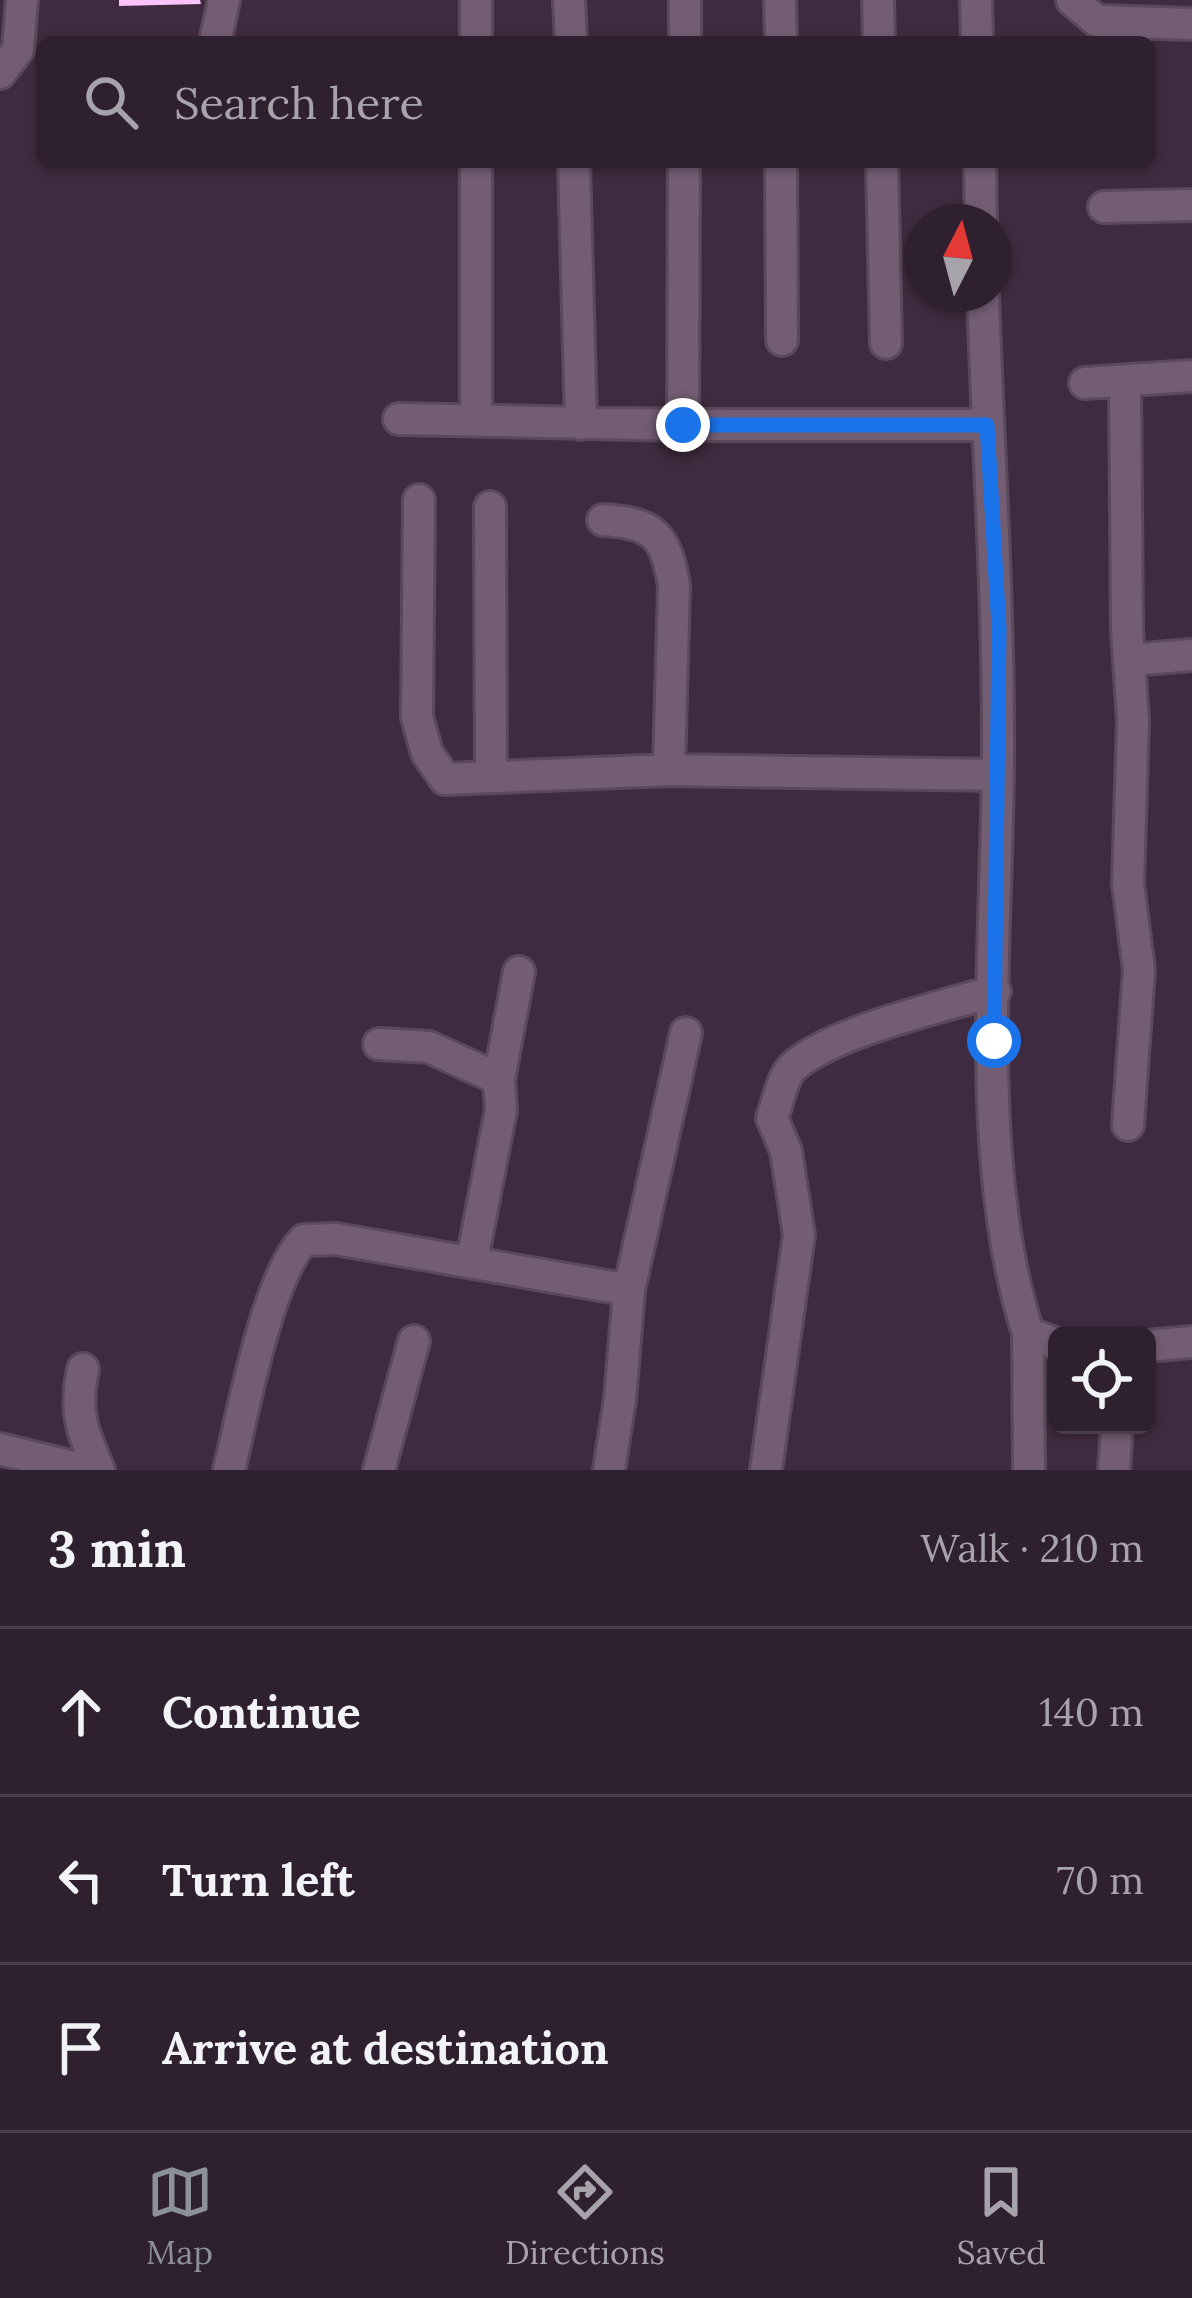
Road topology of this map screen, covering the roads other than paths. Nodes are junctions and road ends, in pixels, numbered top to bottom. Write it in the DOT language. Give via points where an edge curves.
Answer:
graph roads {
  1 [pos="22,0"];
  2 [pos="224,0"];
  3 [pos="476,0"];
  4 [pos="569,0"];
  5 [pos="685,0"];
  6 [pos="781,0"];
  7 [pos="878,0"];
  8 [pos="976,0"];
  9 [pos="1072,0"];
  10 [pos="1192,24"];
  11 [pos="216,36"];
  12 [pos="476,36"];
  13 [pos="571,36"];
  14 [pos="685,36"];
  15 [pos="781,36"];
  16 [pos="879,36"];
  17 [pos="977,36"];
  18 [pos="0,73"];
  19 [pos="476,168"];
  20 [pos="574,168"];
  21 [pos="684,168"];
  22 [pos="781,168"];
  23 [pos="882,168"];
  24 [pos="980,168"];
  25 [pos="981,204"];
  26 [pos="1192,205"];
  27 [pos="1104,207"];
  28 [pos="984,312"];
  29 [pos="782,340"];
  30 [pos="886,343"];
  31 [pos="1192,376"];
  32 [pos="1125,382"];
  33 [pos="1085,383"];
  34 [pos="399,419"];
  35 [pos="476,421"];
  36 [pos="581,424"];
  37 [pos="683,425"];
  38 [pos="987,425"];
  39 [pos="419,500"];
  40 [pos="490,506"];
  41 [pos="603,520"];
  42 [pos="1192,656"];
  43 [pos="1131,659"];
  44 [pos="670,770"];
  45 [pos="998,775"];
  46 [pos="491,777"];
  47 [pos="520,972"];
  48 [pos="995,991"];
  49 [pos="686,1034"];
  50 [pos="380,1044"];
  51 [pos="499,1078"];
  52 [pos="1128,1125"];
  53 [pos="472,1260"];
  54 [pos="629,1290"];
  55 [pos="1042,1338"];
  56 [pos="414,1341"];
  57 [pos="1192,1342"];
  58 [pos="1156,1345"];
  59 [pos="83,1370"];
  60 [pos="1116,1434"];
  61 [pos="0,1449"];
  62 [pos="86,1470"];
  63 [pos="99,1470"];
  64 [pos="229,1470"];
  65 [pos="379,1470"];
  66 [pos="609,1470"];
  67 [pos="766,1470"];
  68 [pos="1029,1470"];
  69 [pos="1114,1470"];
  1 -- 18 [label="street" via="18,50"];
  2 -- 11 [label="street"];
  3 -- 12 [label="street"];
  4 -- 13 [label="street"];
  5 -- 14 [label="street"];
  6 -- 15 [label="street"];
  7 -- 16 [label="street"];
  8 -- 17 [label="street"];
  9 -- 10 [label="street" via="1096,21"];
  19 -- 35 [label="street"];
  20 -- 36 [label="street"];
  21 -- 37 [label="street"];
  22 -- 29 [label="street"];
  23 -- 30 [label="street"];
  24 -- 25 [label="street"];
  26 -- 27 [label="street"];
  28 -- 38 [label="street"];
  31 -- 32 [label="street"];
  32 -- 33 [label="street"];
  32 -- 43 [label="street"];
  34 -- 35 [label="street"];
  35 -- 36 [label="street"];
  36 -- 37 [label="street"];
  37 -- 38 [label="street"];
  38 -- 45 [label="street"];
  39 -- 46 [label="street" via="417,717 445,779"];
  40 -- 46 [label="street"];
  41 -- 44 [label="street" via="639,522 669,557"];
  42 -- 43 [label="street"];
  43 -- 52 [label="street" via="1128,884 1139,970"];
  44 -- 45 [label="street"];
  44 -- 46 [label="street"];
  45 -- 48 [label="street"];
  47 -- 51 [label="street"];
  48 -- 55 [label="street" via="999,1211"];
  48 -- 67 [label="street" via="875,1027 790,1069 772,1118 800,1235"];
  49 -- 54 [label="street"];
  50 -- 51 [label="street" via="429,1046"];
  51 -- 53 [label="street" via="501,1111"];
  53 -- 54 [label="street"];
  53 -- 64 [label="street" via="304,1240 276,1288"];
  54 -- 66 [label="street"];
  55 -- 68 [label="street"];
  56 -- 65 [label="street"];
  57 -- 58 [label="street"];
  59 -- 63 [label="street" via="78,1421"];
  60 -- 69 [label="street"];
  61 -- 62 [label="street"];
}
